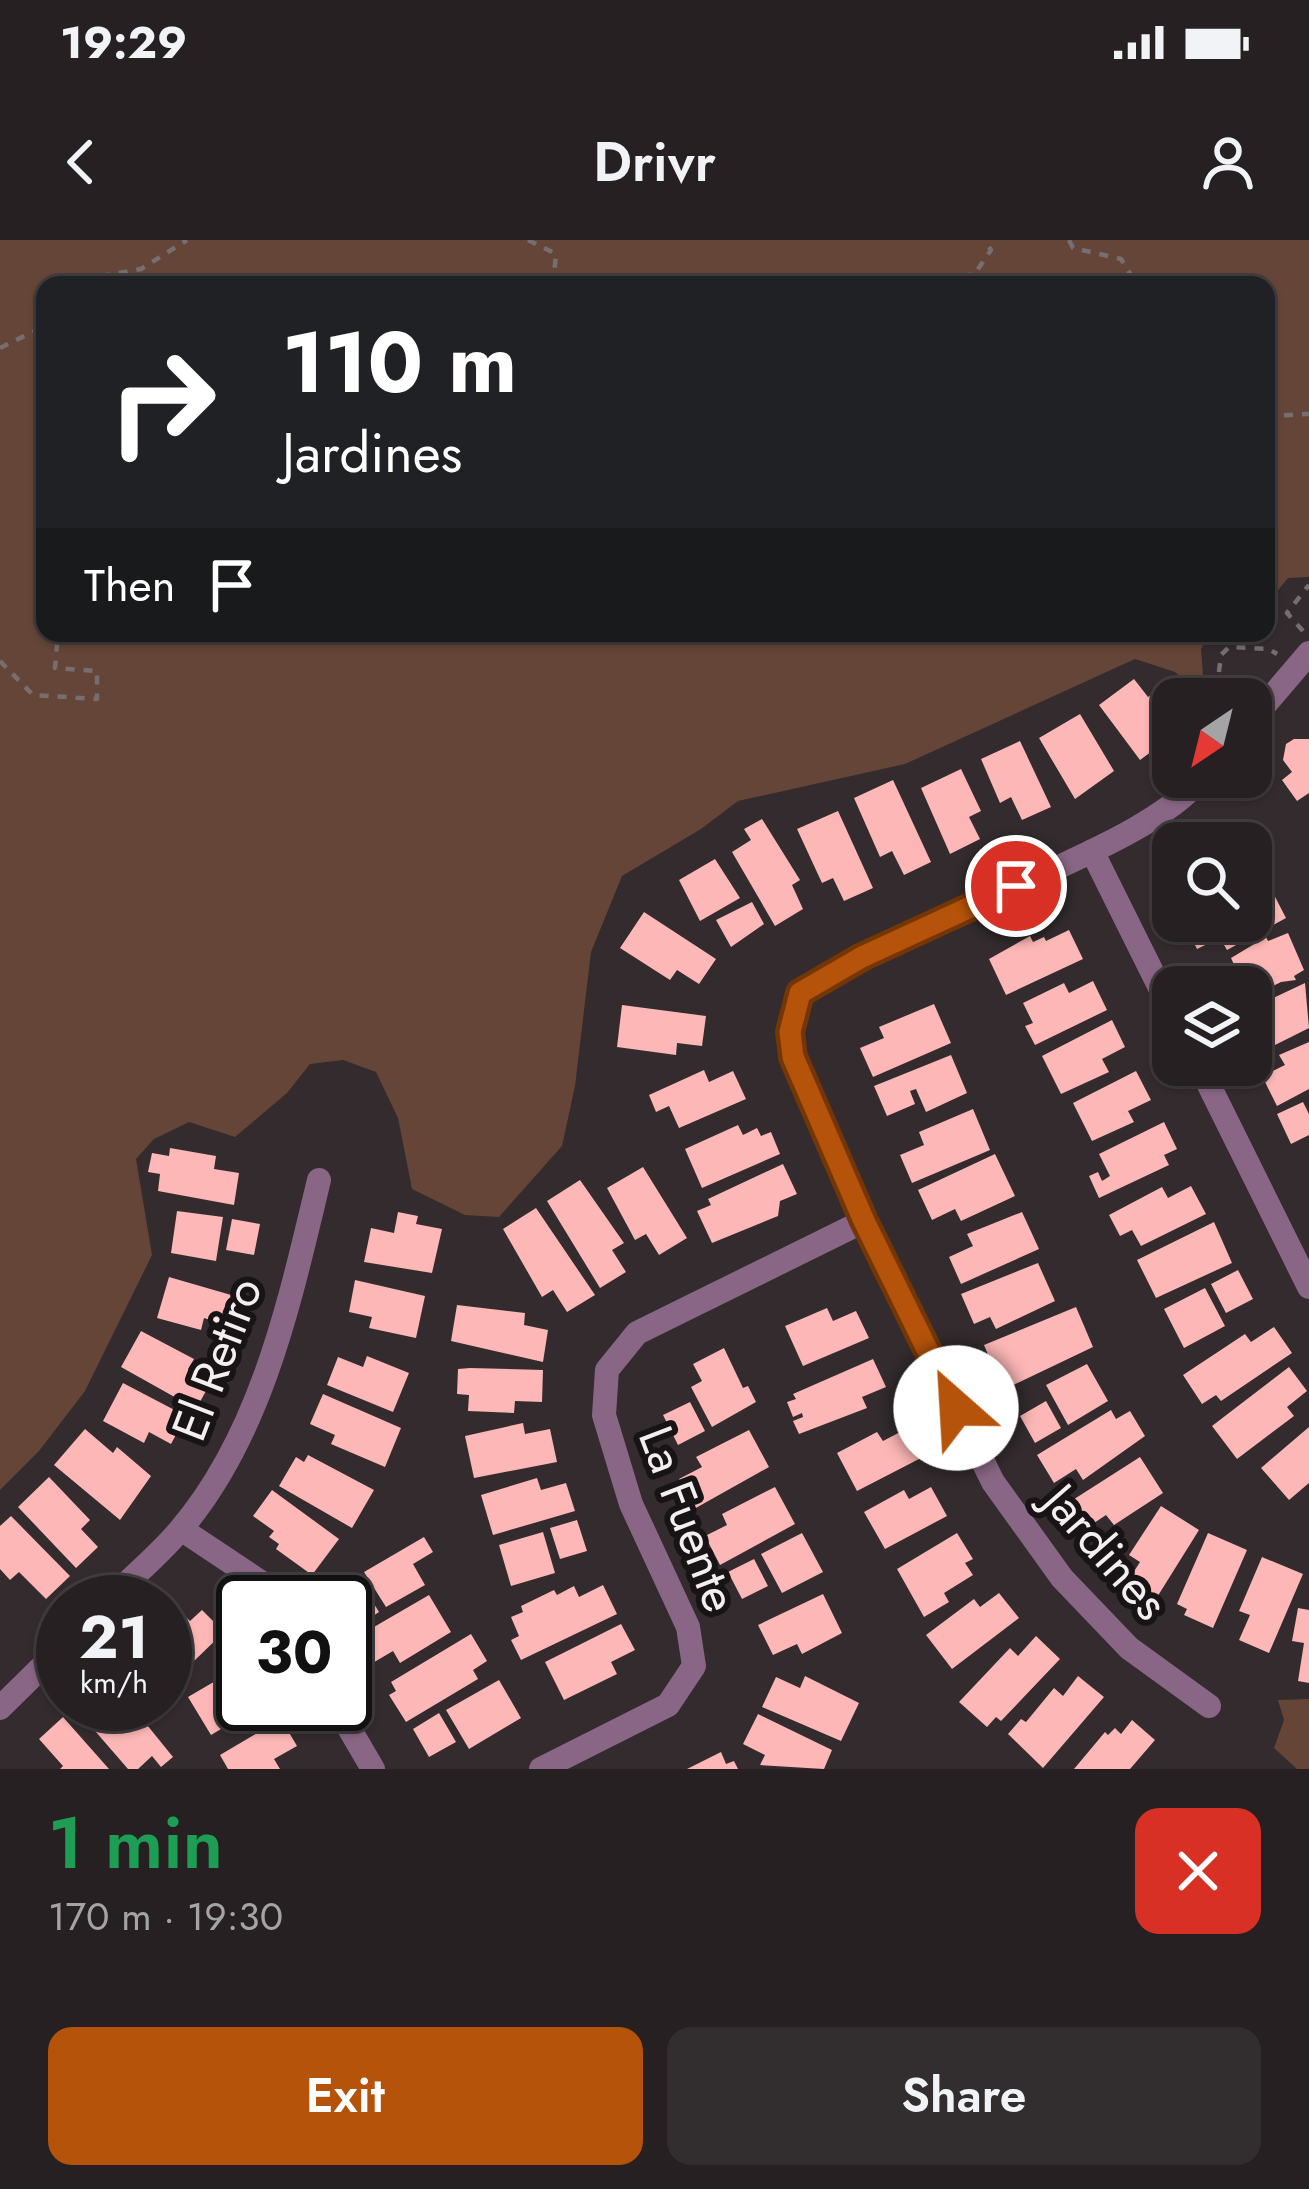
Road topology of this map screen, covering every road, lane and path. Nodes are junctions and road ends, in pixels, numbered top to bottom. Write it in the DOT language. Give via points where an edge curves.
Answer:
graph roads {
  1 [pos="187,240"];
  2 [pos="528,240"];
  3 [pos="984,240"];
  4 [pos="1069,240"];
  5 [pos="100,276"];
  6 [pos="554,276"];
  7 [pos="967,276"];
  8 [pos="1131,276"];
  9 [pos="36,330"];
  10 [pos="0,348"];
  11 [pos="1309,414"];
  12 [pos="1275,416"];
  13 [pos="1309,585"];
  14 [pos="1309,636"];
  15 [pos="57,642"];
  16 [pos="0,661"];
  17 [pos="1302,661"];
  18 [pos="1219,678"];
  19 [pos="1272,696"];
  20 [pos="1180,798"];
  21 [pos="1092,851"];
  22 [pos="1152,972"];
  23 [pos="1208,1086"];
  24 [pos="319,1180"];
  25 [pos="864,1221"];
  26 [pos="1309,1287"];
  27 [pos="181,1529"];
  28 [pos="134,1575"];
  29 [pos="251,1575"];
  30 [pos="36,1673"];
  31 [pos="1209,1706"];
  32 [pos="0,1708"];
  33 [pos="351,1731"];
  34 [pos="374,1769"];
  35 [pos="541,1769"];
  1 -- 5 [label="path" via="141,268"];
  2 -- 6 [label="path" via="556,254"];
  3 -- 7 [label="path" via="991,250"];
  4 -- 8 [label="path" via="1072,248 1121,259"];
  9 -- 10 [label="path"];
  11 -- 12 [label="path"];
  13 -- 14 [label="path" via="1287,613"];
  15 -- 16 [label="path" via="55,668 97,671 97,699 33,695"];
  17 -- 18 [label="path" via="1229,646"];
  17 -- 19 [label="street"];
  20 -- 21 [label="street, Jardines"];
  21 -- 22 [label="street"];
  21 -- 25 [label="street, Jardines" via="800,993 793,1057"];
  23 -- 26 [label="street"];
  24 -- 27 [label="street, El Retiro" via="256,1402"];
  25 -- 31 [label="street, Jardines" via="993,1483 1062,1578 1129,1648"];
  25 -- 35 [label="street, La Fuente" via="637,1333 607,1370 604,1415 631,1504 688,1627 694,1666 668,1705"];
  27 -- 28 [label="street, El Retiro"];
  27 -- 29 [label="street"];
  30 -- 32 [label="street"];
  33 -- 34 [label="street"];
}
